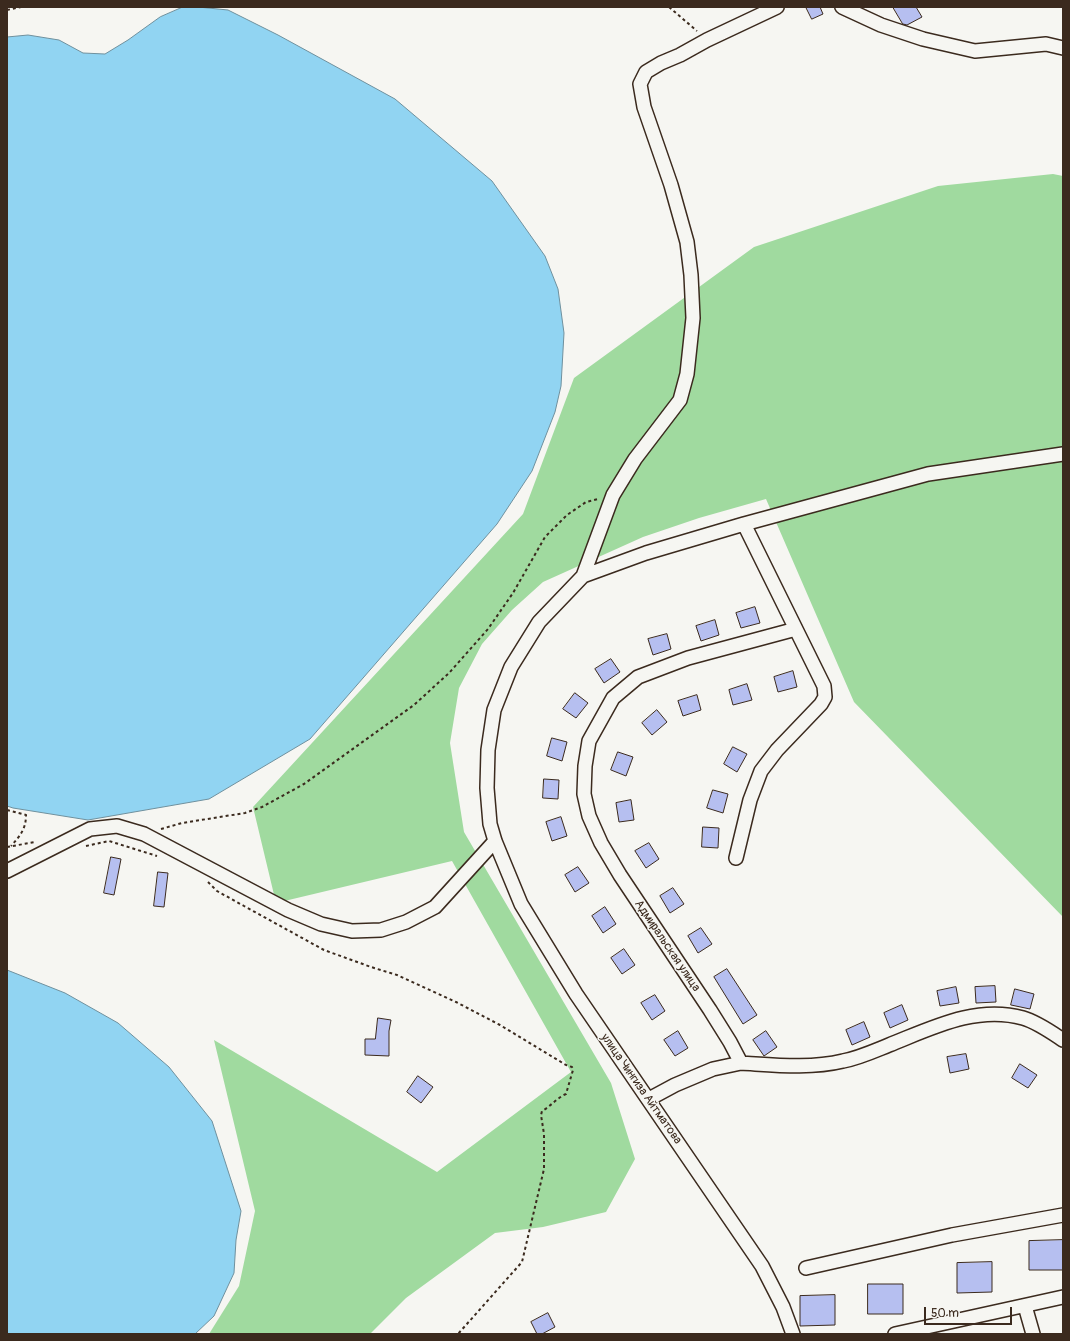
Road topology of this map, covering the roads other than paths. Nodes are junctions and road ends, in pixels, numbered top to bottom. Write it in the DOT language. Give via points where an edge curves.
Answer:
graph roads {
  1 [pos="777,7"];
  2 [pos="842,7"];
  3 [pos="1063,48"];
  4 [pos="1063,454"];
  5 [pos="744,524"];
  6 [pos="583,576"];
  7 [pos="796,629"];
  8 [pos="495,841"];
  9 [pos="736,858"];
  10 [pos="7,872"];
  11 [pos="1063,1040"];
  12 [pos="741,1063"];
  13 [pos="649,1099"];
  14 [pos="1063,1215"];
  15 [pos="806,1268"];
  16 [pos="1063,1297"];
  17 [pos="1025,1306"];
  18 [pos="793,1334"];
  19 [pos="895,1334"];
  20 [pos="1033,1334"];
  1 -- 6 [label="street" via="661,63 646,72 640,84 644,107 671,185 687,242 693,318 687,374 680,400 635,459 612,495"];
  2 -- 3 [label="street" via="888,28 975,51 1046,44"];
  4 -- 5 [label="street" via="928,474"];
  5 -- 6 [label="street" via="646,553"];
  5 -- 7 [label="street"];
  6 -- 8 [label="street, улица Чингиза Айтматова" via="540,622 511,667 494,710 486,788 490,824"];
  7 -- 9 [label="street" via="824,686 825,697 761,771 750,800"];
  7 -- 12 [label="street, Адмиральская улица" via="688,658 638,677 613,698 589,741 585,766 584,794 589,816 601,842 620,875 710,1010"];
  8 -- 10 [label="street" via="435,907 406,922 381,930 352,931 321,924 288,910 144,834 117,826 90,828"];
  8 -- 13 [label="street, улица Чингиза Айтматова" via="522,904 576,994"];
  11 -- 12 [label="street" via="1024,1018 998,1014 977,1015 936,1026 872,1052 820,1066"];
  12 -- 13 [label="street" via="707,1072"];
  13 -- 18 [label="street, улица Чингиза Айтматова" via="762,1266 783,1307"];
  14 -- 15 [label="street" via="952,1235"];
  16 -- 17 [label="street"];
  17 -- 19 [label="street"];
  17 -- 20 [label="street"];
}
